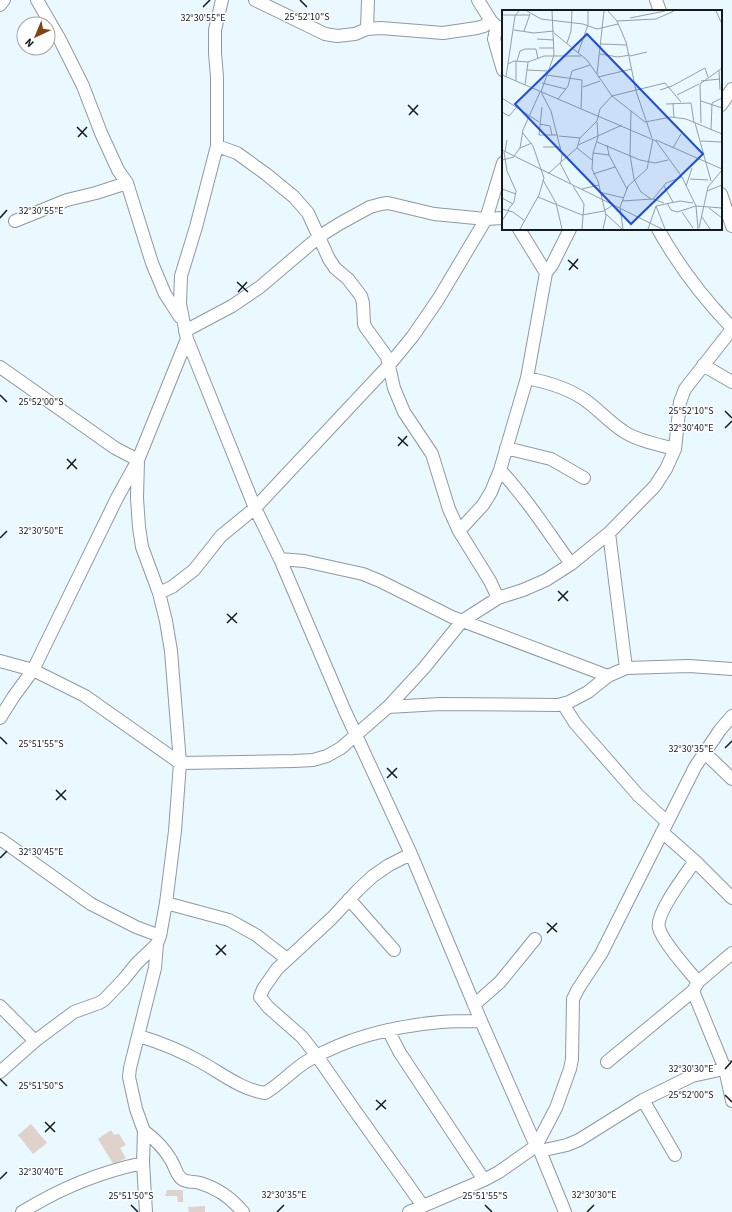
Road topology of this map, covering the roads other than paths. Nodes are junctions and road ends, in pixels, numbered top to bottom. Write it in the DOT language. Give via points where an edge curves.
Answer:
graph roads {
  1 [pos="4,0"];
  2 [pos="37,0"];
  3 [pos="222,0"];
  4 [pos="255,0"];
  5 [pos="368,0"];
  6 [pos="478,0"];
  7 [pos="656,0"];
  8 [pos="0,5"];
  9 [pos="660,10"];
  10 [pos="497,26"];
  11 [pos="367,29"];
  12 [pos="502,67"];
  13 [pos="732,90"];
  14 [pos="722,104"];
  15 [pos="217,146"];
  16 [pos="502,166"];
  17 [pos="126,183"];
  18 [pos="722,196"];
  19 [pos="502,218"];
  20 [pos="486,219"];
  21 [pos="16,221"];
  22 [pos="732,226"];
  23 [pos="519,230"];
  24 [pos="570,230"];
  25 [pos="659,230"];
  26 [pos="320,236"];
  27 [pos="546,273"];
  28 [pos="732,328"];
  29 [pos="185,331"];
  30 [pos="390,364"];
  31 [pos="703,365"];
  32 [pos="0,366"];
  33 [pos="527,378"];
  34 [pos="732,382"];
  35 [pos="506,448"];
  36 [pos="675,449"];
  37 [pos="138,460"];
  38 [pos="500,470"];
  39 [pos="584,478"];
  40 [pos="255,508"];
  41 [pos="459,531"];
  42 [pos="609,533"];
  43 [pos="280,559"];
  44 [pos="571,564"];
  45 [pos="158,593"];
  46 [pos="498,598"];
  47 [pos="462,620"];
  48 [pos="0,661"];
  49 [pos="626,668"];
  50 [pos="33,670"];
  51 [pos="732,670"];
  52 [pos="608,676"];
  53 [pos="563,704"];
  54 [pos="388,708"];
  55 [pos="732,716"];
  56 [pos="0,718"];
  57 [pos="357,736"];
  58 [pos="704,752"];
  59 [pos="180,763"];
  60 [pos="732,779"];
  61 [pos="664,827"];
  62 [pos="0,839"];
  63 [pos="411,854"];
  64 [pos="695,861"];
  65 [pos="349,898"];
  66 [pos="732,898"];
  67 [pos="166,903"];
  68 [pos="535,939"];
  69 [pos="158,940"];
  70 [pos="394,950"];
  71 [pos="732,953"];
  72 [pos="287,959"];
  73 [pos="696,987"];
  74 [pos="474,1005"];
  75 [pos="0,1006"];
  76 [pos="481,1021"];
  77 [pos="388,1030"];
  78 [pos="139,1036"];
  79 [pos="35,1041"];
  80 [pos="317,1056"];
  81 [pos="607,1062"];
  82 [pos="728,1068"];
  83 [pos="0,1072"];
  84 [pos="643,1100"];
  85 [pos="732,1101"];
  86 [pos="144,1131"];
  87 [pos="538,1149"];
  88 [pos="674,1155"];
  89 [pos="143,1163"];
  90 [pos="484,1180"];
  91 [pos="423,1206"];
  92 [pos="22,1212"];
  93 [pos="146,1212"];
  94 [pos="243,1212"];
  95 [pos="409,1212"];
  96 [pos="564,1212"];
  1 -- 8 [label="street"];
  2 -- 17 [label="street" via="83,86 101,133"];
  3 -- 15 [label="street" via="215,30"];
  4 -- 11 [label="street" via="325,34 355,34"];
  5 -- 11 [label="street"];
  6 -- 10 [label="street"];
  7 -- 9 [label="street"];
  10 -- 11 [label="street" via="443,33"];
  10 -- 12 [label="street" via="494,39"];
  13 -- 14 [label="street"];
  15 -- 26 [label="street" via="237,153 294,197 308,213"];
  15 -- 29 [label="street" via="181,276 180,304"];
  16 -- 20 [label="street"];
  17 -- 21 [label="street" via="67,200"];
  17 -- 29 [label="street" via="152,263"];
  18 -- 22 [label="street"];
  19 -- 20 [label="street"];
  20 -- 26 [label="street" via="434,214 388,203 370,207"];
  20 -- 30 [label="street" via="439,298"];
  23 -- 27 [label="street"];
  24 -- 27 [label="street"];
  25 -- 28 [label="street" via="697,290"];
  26 -- 29 [label="street" via="260,287 232,306"];
  26 -- 30 [label="street" via="329,260 360,296 364,324"];
  27 -- 33 [label="street"];
  28 -- 31 [label="street"];
  29 -- 37 [label="street"];
  29 -- 40 [label="street"];
  30 -- 40 [label="street"];
  30 -- 41 [label="street" via="394,388 404,412 432,454 449,509"];
  31 -- 34 [label="street"];
  31 -- 36 [label="street" via="685,389 680,402"];
  32 -- 37 [label="street" via="115,448"];
  33 -- 35 [label="street"];
  33 -- 36 [label="street" via="575,394 628,434"];
  35 -- 38 [label="street"];
  35 -- 39 [label="street" via="551,459"];
  36 -- 42 [label="street" via="655,486"];
  37 -- 45 [label="street" via="137,498 142,547"];
  37 -- 50 [label="street" via="113,505"];
  38 -- 41 [label="street" via="483,505"];
  38 -- 44 [label="street" via="536,513"];
  40 -- 43 [label="street"];
  40 -- 45 [label="street" via="221,536 194,570 172,587"];
  41 -- 46 [label="street"];
  42 -- 44 [label="street"];
  42 -- 49 [label="street"];
  43 -- 47 [label="street" via="304,561 362,574"];
  43 -- 57 [label="street"];
  44 -- 46 [label="street" via="546,580"];
  45 -- 59 [label="street" via="166,621 170,651"];
  46 -- 47 [label="street"];
  47 -- 52 [label="street"];
  47 -- 54 [label="street"];
  48 -- 50 [label="street"];
  49 -- 51 [label="street" via="689,666"];
  49 -- 52 [label="street"];
  50 -- 56 [label="street"];
  50 -- 59 [label="street" via="85,696"];
  52 -- 53 [label="street" via="588,692"];
  53 -- 54 [label="street" via="440,704"];
  53 -- 61 [label="street" via="575,723"];
  54 -- 57 [label="street"];
  55 -- 58 [label="street"];
  57 -- 59 [label="street" via="327,756 313,760"];
  57 -- 63 [label="street"];
  58 -- 60 [label="street"];
  58 -- 61 [label="street"];
  59 -- 67 [label="street"];
  61 -- 64 [label="street"];
  61 -- 87 [label="street" via="601,954 573,999 570,1069"];
  62 -- 69 [label="street" via="91,904"];
  63 -- 65 [label="street" via="373,876"];
  63 -- 74 [label="street"];
  64 -- 66 [label="street"];
  64 -- 73 [label="street" via="666,904 658,924 662,935"];
  65 -- 70 [label="street"];
  65 -- 72 [label="street" via="332,918"];
  67 -- 69 [label="street"];
  67 -- 72 [label="street" via="229,920 256,935"];
  68 -- 74 [label="street" via="500,982"];
  69 -- 78 [label="street" via="155,968"];
  69 -- 79 [label="street" via="104,1000 74,1012"];
  71 -- 73 [label="street"];
  72 -- 80 [label="street" via="267,982 260,997 302,1037"];
  73 -- 81 [label="street"];
  73 -- 82 [label="street"];
  74 -- 76 [label="street"];
  75 -- 79 [label="street"];
  76 -- 77 [label="street" via="441,1022"];
  76 -- 87 [label="street"];
  77 -- 80 [label="street" via="343,1043"];
  77 -- 90 [label="street" via="400,1053"];
  78 -- 80 [label="street" via="200,1061 249,1089 265,1093 298,1066"];
  78 -- 86 [label="street" via="129,1077"];
  79 -- 83 [label="street"];
  80 -- 91 [label="street"];
  82 -- 84 [label="street" via="692,1076"];
  82 -- 85 [label="street"];
  84 -- 87 [label="street" via="567,1146"];
  84 -- 88 [label="street"];
  86 -- 89 [label="street"];
  86 -- 94 [label="street" via="156,1140 181,1179 216,1190 234,1202"];
  87 -- 90 [label="street"];
  87 -- 96 [label="street"];
  89 -- 92 [label="street" via="78,1183"];
  89 -- 93 [label="street"];
  90 -- 91 [label="street"];
  91 -- 95 [label="street"];
}
